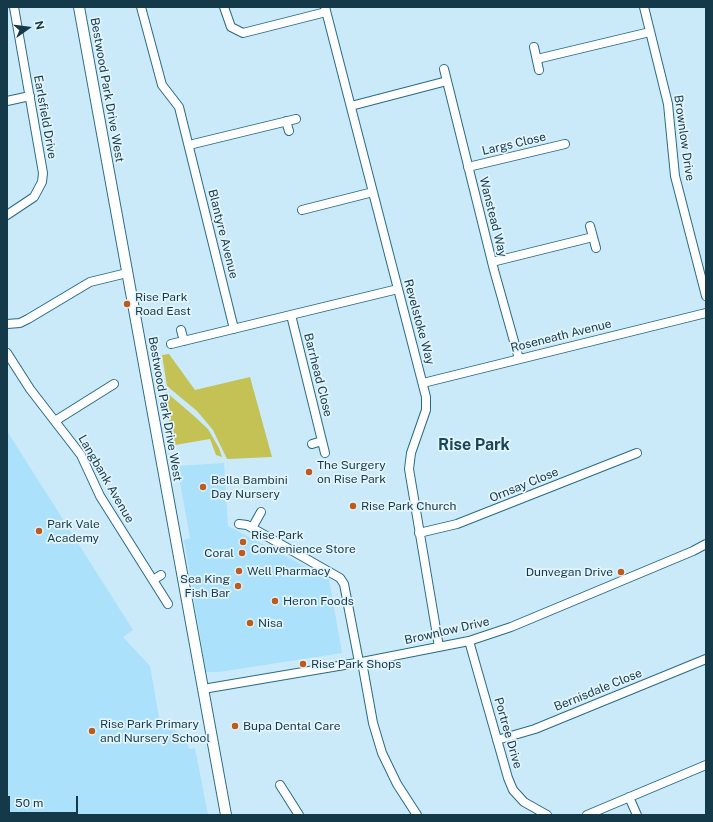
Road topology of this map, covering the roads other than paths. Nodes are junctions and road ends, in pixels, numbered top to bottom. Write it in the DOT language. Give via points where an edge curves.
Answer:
graph roads {
  1 [pos="14,7"];
  2 [pos="79,7"];
  3 [pos="141,7"];
  4 [pos="224,7"];
  5 [pos="644,7"];
  6 [pos="326,10"];
  7 [pos="650,32"];
  8 [pos="534,47"];
  9 [pos="537,59"];
  10 [pos="444,69"];
  11 [pos="540,70"];
  12 [pos="447,81"];
  13 [pos="30,96"];
  14 [pos="7,101"];
  15 [pos="351,106"];
  16 [pos="296,119"];
  17 [pos="286,121"];
  18 [pos="289,131"];
  19 [pos="566,144"];
  20 [pos="189,146"];
  21 [pos="468,167"];
  22 [pos="373,192"];
  23 [pos="302,210"];
  24 [pos="7,214"];
  25 [pos="590,226"];
  26 [pos="593,237"];
  27 [pos="596,248"];
  28 [pos="492,262"];
  29 [pos="127,273"];
  30 [pos="398,289"];
  31 [pos="706,296"];
  32 [pos="706,313"];
  33 [pos="291,315"];
  34 [pos="7,324"];
  35 [pos="234,328"];
  36 [pos="181,330"];
  37 [pos="184,341"];
  38 [pos="171,344"];
  39 [pos="7,353"];
  40 [pos="519,359"];
  41 [pos="423,383"];
  42 [pos="114,384"];
  43 [pos="55,421"];
  44 [pos="322,441"];
  45 [pos="312,444"];
  46 [pos="325,453"];
  47 [pos="637,453"];
  48 [pos="261,512"];
  49 [pos="239,524"];
  50 [pos="252,528"];
  51 [pos="419,533"];
  52 [pos="706,544"];
  53 [pos="161,575"];
  54 [pos="153,580"];
  55 [pos="168,604"];
  56 [pos="469,641"];
  57 [pos="439,647"];
  58 [pos="706,659"];
  59 [pos="360,662"];
  60 [pos="202,689"];
  61 [pos="497,740"];
  62 [pos="706,765"];
  63 [pos="280,785"];
  64 [pos="629,797"];
  65 [pos="226,815"];
  66 [pos="299,815"];
  67 [pos="417,815"];
  68 [pos="548,815"];
  69 [pos="587,815"];
  70 [pos="637,815"];
  1 -- 13 [label="street, Earlsfield Drive"];
  2 -- 29 [label="street, Bestwood Park Drive West"];
  3 -- 20 [label="street, Blantyre Avenue" via="162,85 178,103"];
  4 -- 6 [label="street" via="231,27 243,33"];
  5 -- 7 [label="street, Brownlow Drive"];
  6 -- 15 [label="street, Revelstoke Way"];
  7 -- 9 [label="street"];
  7 -- 31 [label="street, Brownlow Drive" via="668,104 675,176"];
  8 -- 9 [label="street"];
  9 -- 11 [label="street"];
  10 -- 12 [label="street, Wanstead Way"];
  12 -- 15 [label="street"];
  12 -- 21 [label="street, Wanstead Way"];
  13 -- 14 [label="street"];
  13 -- 24 [label="street, Earlsfield Drive" via="42,163 42,182 34,197"];
  15 -- 22 [label="street, Revelstoke Way"];
  16 -- 17 [label="street"];
  17 -- 18 [label="street"];
  17 -- 20 [label="street"];
  19 -- 21 [label="street, Largs Close"];
  20 -- 35 [label="street, Blantyre Avenue"];
  21 -- 28 [label="street, Wanstead Way"];
  22 -- 23 [label="street"];
  22 -- 30 [label="street, Revelstoke Way"];
  25 -- 26 [label="street"];
  26 -- 27 [label="street"];
  26 -- 28 [label="street"];
  28 -- 40 [label="street, Wanstead Way"];
  29 -- 34 [label="street" via="90,282 28,319 20,323"];
  29 -- 60 [label="street, Bestwood Park Drive West"];
  30 -- 33 [label="street"];
  30 -- 41 [label="street, Revelstoke Way"];
  32 -- 40 [label="street, Roseneath Avenue"];
  33 -- 35 [label="street"];
  33 -- 44 [label="street, Barrhead Close"];
  35 -- 37 [label="street"];
  36 -- 37 [label="street"];
  37 -- 38 [label="street"];
  39 -- 43 [label="street, Langbank Avenue"];
  40 -- 41 [label="street, Roseneath Avenue"];
  41 -- 51 [label="street, Revelstoke Way" via="426,410 411,453 409,469"];
  42 -- 43 [label="street"];
  43 -- 54 [label="street, Langbank Avenue" via="81,456 100,496"];
  44 -- 45 [label="street"];
  44 -- 46 [label="street, Barrhead Close"];
  47 -- 51 [label="street, Ornsay Close" via="457,524"];
  48 -- 50 [label="street"];
  49 -- 50 [label="street"];
  50 -- 59 [label="street" via="340,578 344,584"];
  51 -- 57 [label="street, Revelstoke Way"];
  52 -- 56 [label="street, Brownlow Drive" via="518,624"];
  53 -- 54 [label="street"];
  54 -- 55 [label="street, Langbank Avenue"];
  56 -- 57 [label="street, Brownlow Drive"];
  56 -- 61 [label="street, Portree Drive"];
  57 -- 59 [label="street, Brownlow Drive"];
  58 -- 61 [label="street, Bernisdale Close" via="535,729"];
  59 -- 60 [label="street, Brownlow Drive"];
  59 -- 67 [label="street" via="382,753 397,784"];
  60 -- 65 [label="street, Bestwood Park Drive West"];
  61 -- 68 [label="street, Portree Drive" via="514,790 524,802"];
  62 -- 64 [label="street"];
  63 -- 66 [label="street"];
  64 -- 69 [label="street"];
  64 -- 70 [label="street"];
}
